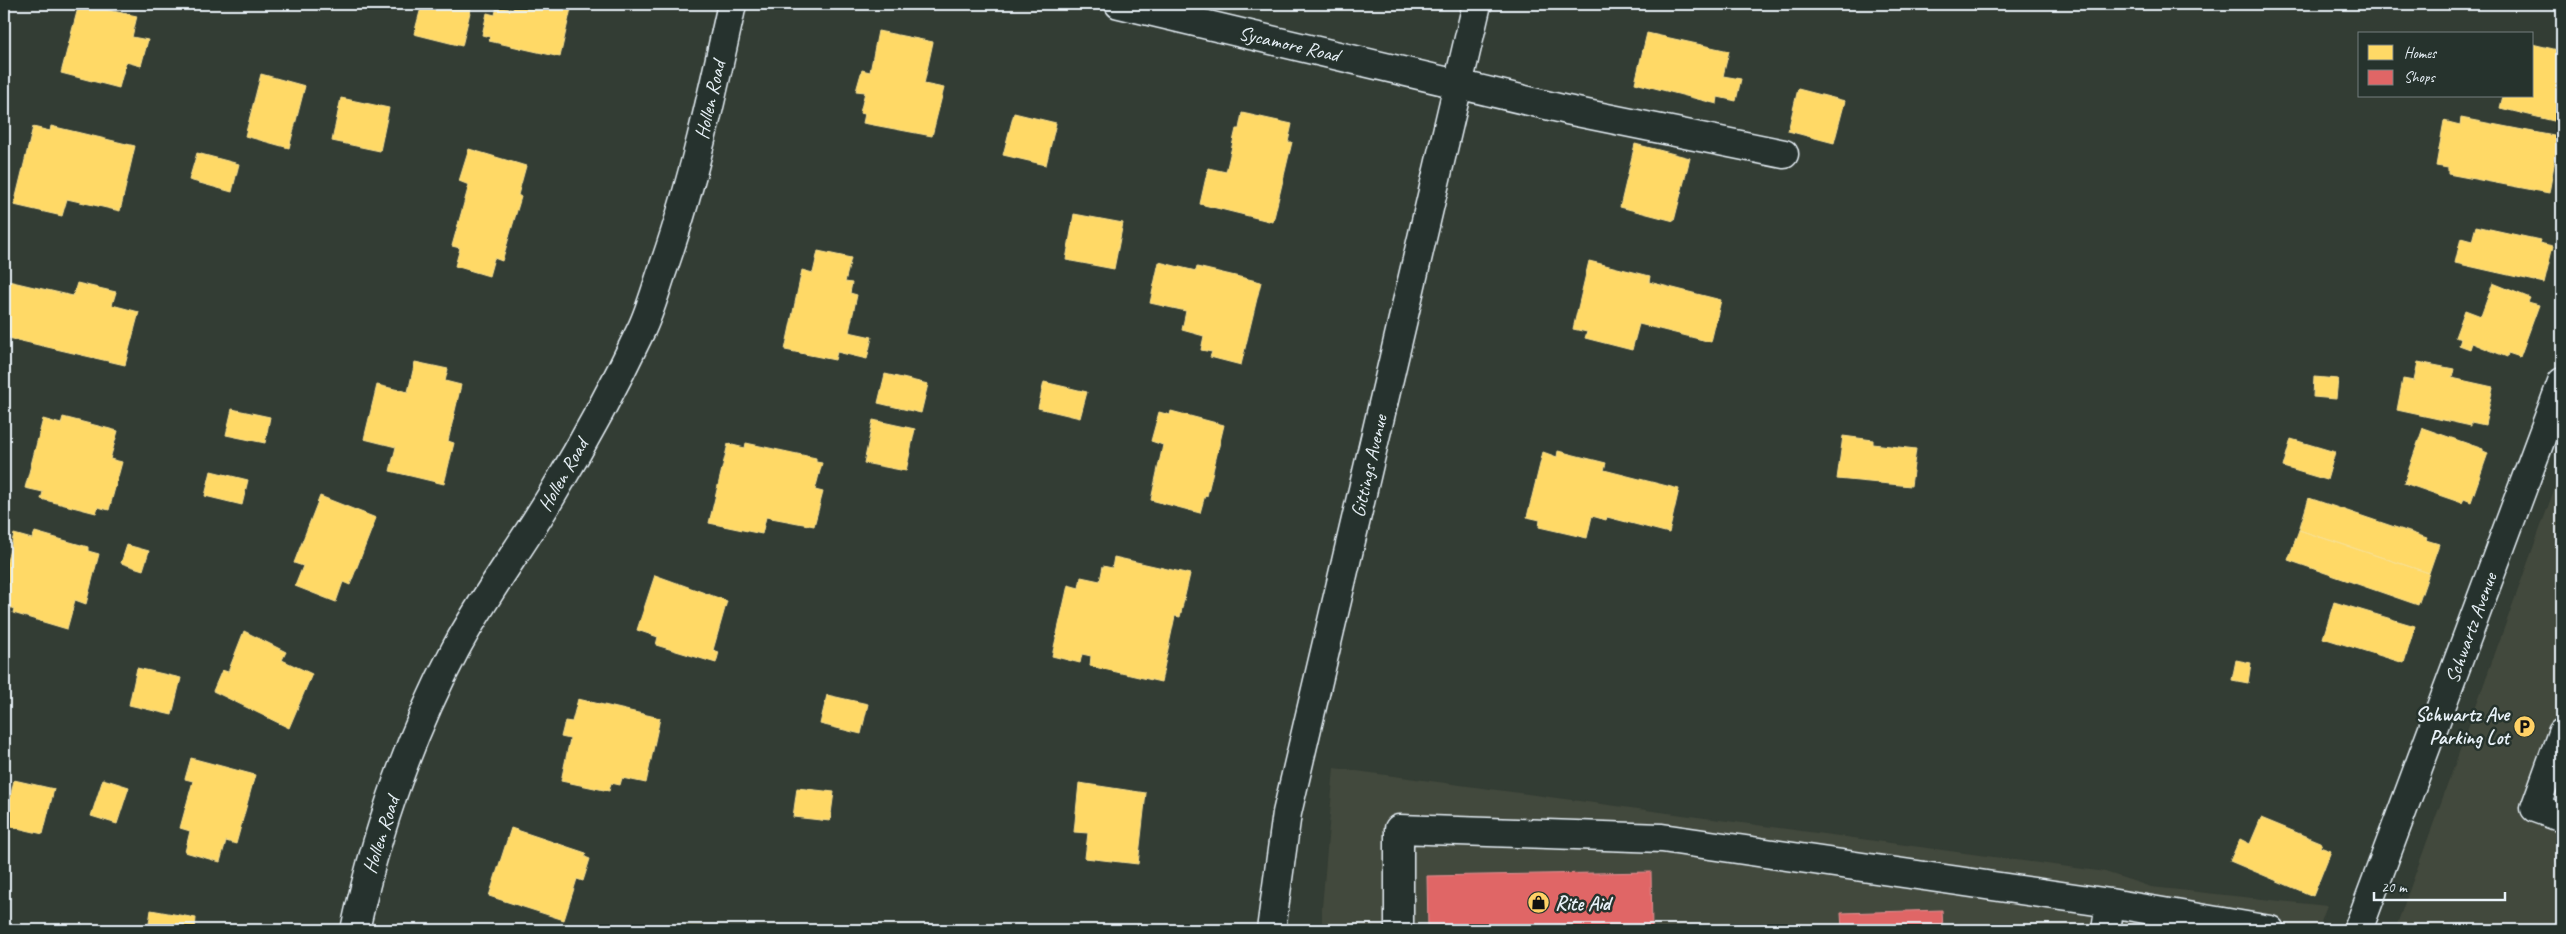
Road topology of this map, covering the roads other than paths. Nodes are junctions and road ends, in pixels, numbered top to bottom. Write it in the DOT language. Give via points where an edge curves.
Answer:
graph roads {
  1 [pos="732,4"];
  2 [pos="1119,4"];
  3 [pos="1477,4"];
  4 [pos="1458,84"];
  5 [pos="1784,154"];
  6 [pos="2562,382"];
  7 [pos="2562,733"];
  8 [pos="2562,818"];
  9 [pos="2110,903"];
  10 [pos="355,930"];
  11 [pos="1271,930"];
  12 [pos="1399,930"];
  13 [pos="2106,930"];
  14 [pos="2270,930"];
  15 [pos="2358,930"];
  1 -- 10 [label="street, Hollen Road" via="708,117 681,214 643,327 602,409 552,496 456,649 396,786 370,864"];
  2 -- 4 [label="street, Sycamore Road"];
  3 -- 4 [label="street, Gittings Avenue"];
  4 -- 5 [label="street, Sycamore Road" via="1567,110"];
  4 -- 11 [label="street, Gittings Avenue" via="1287,814"];
  6 -- 15 [label="street, Schwartz Avenue"];
  7 -- 8 [label="street" via="2535,808"];
  9 -- 12 [label="street" via="1662,838 1399,829"];
  9 -- 13 [label="street"];
  9 -- 14 [label="street"];
}
